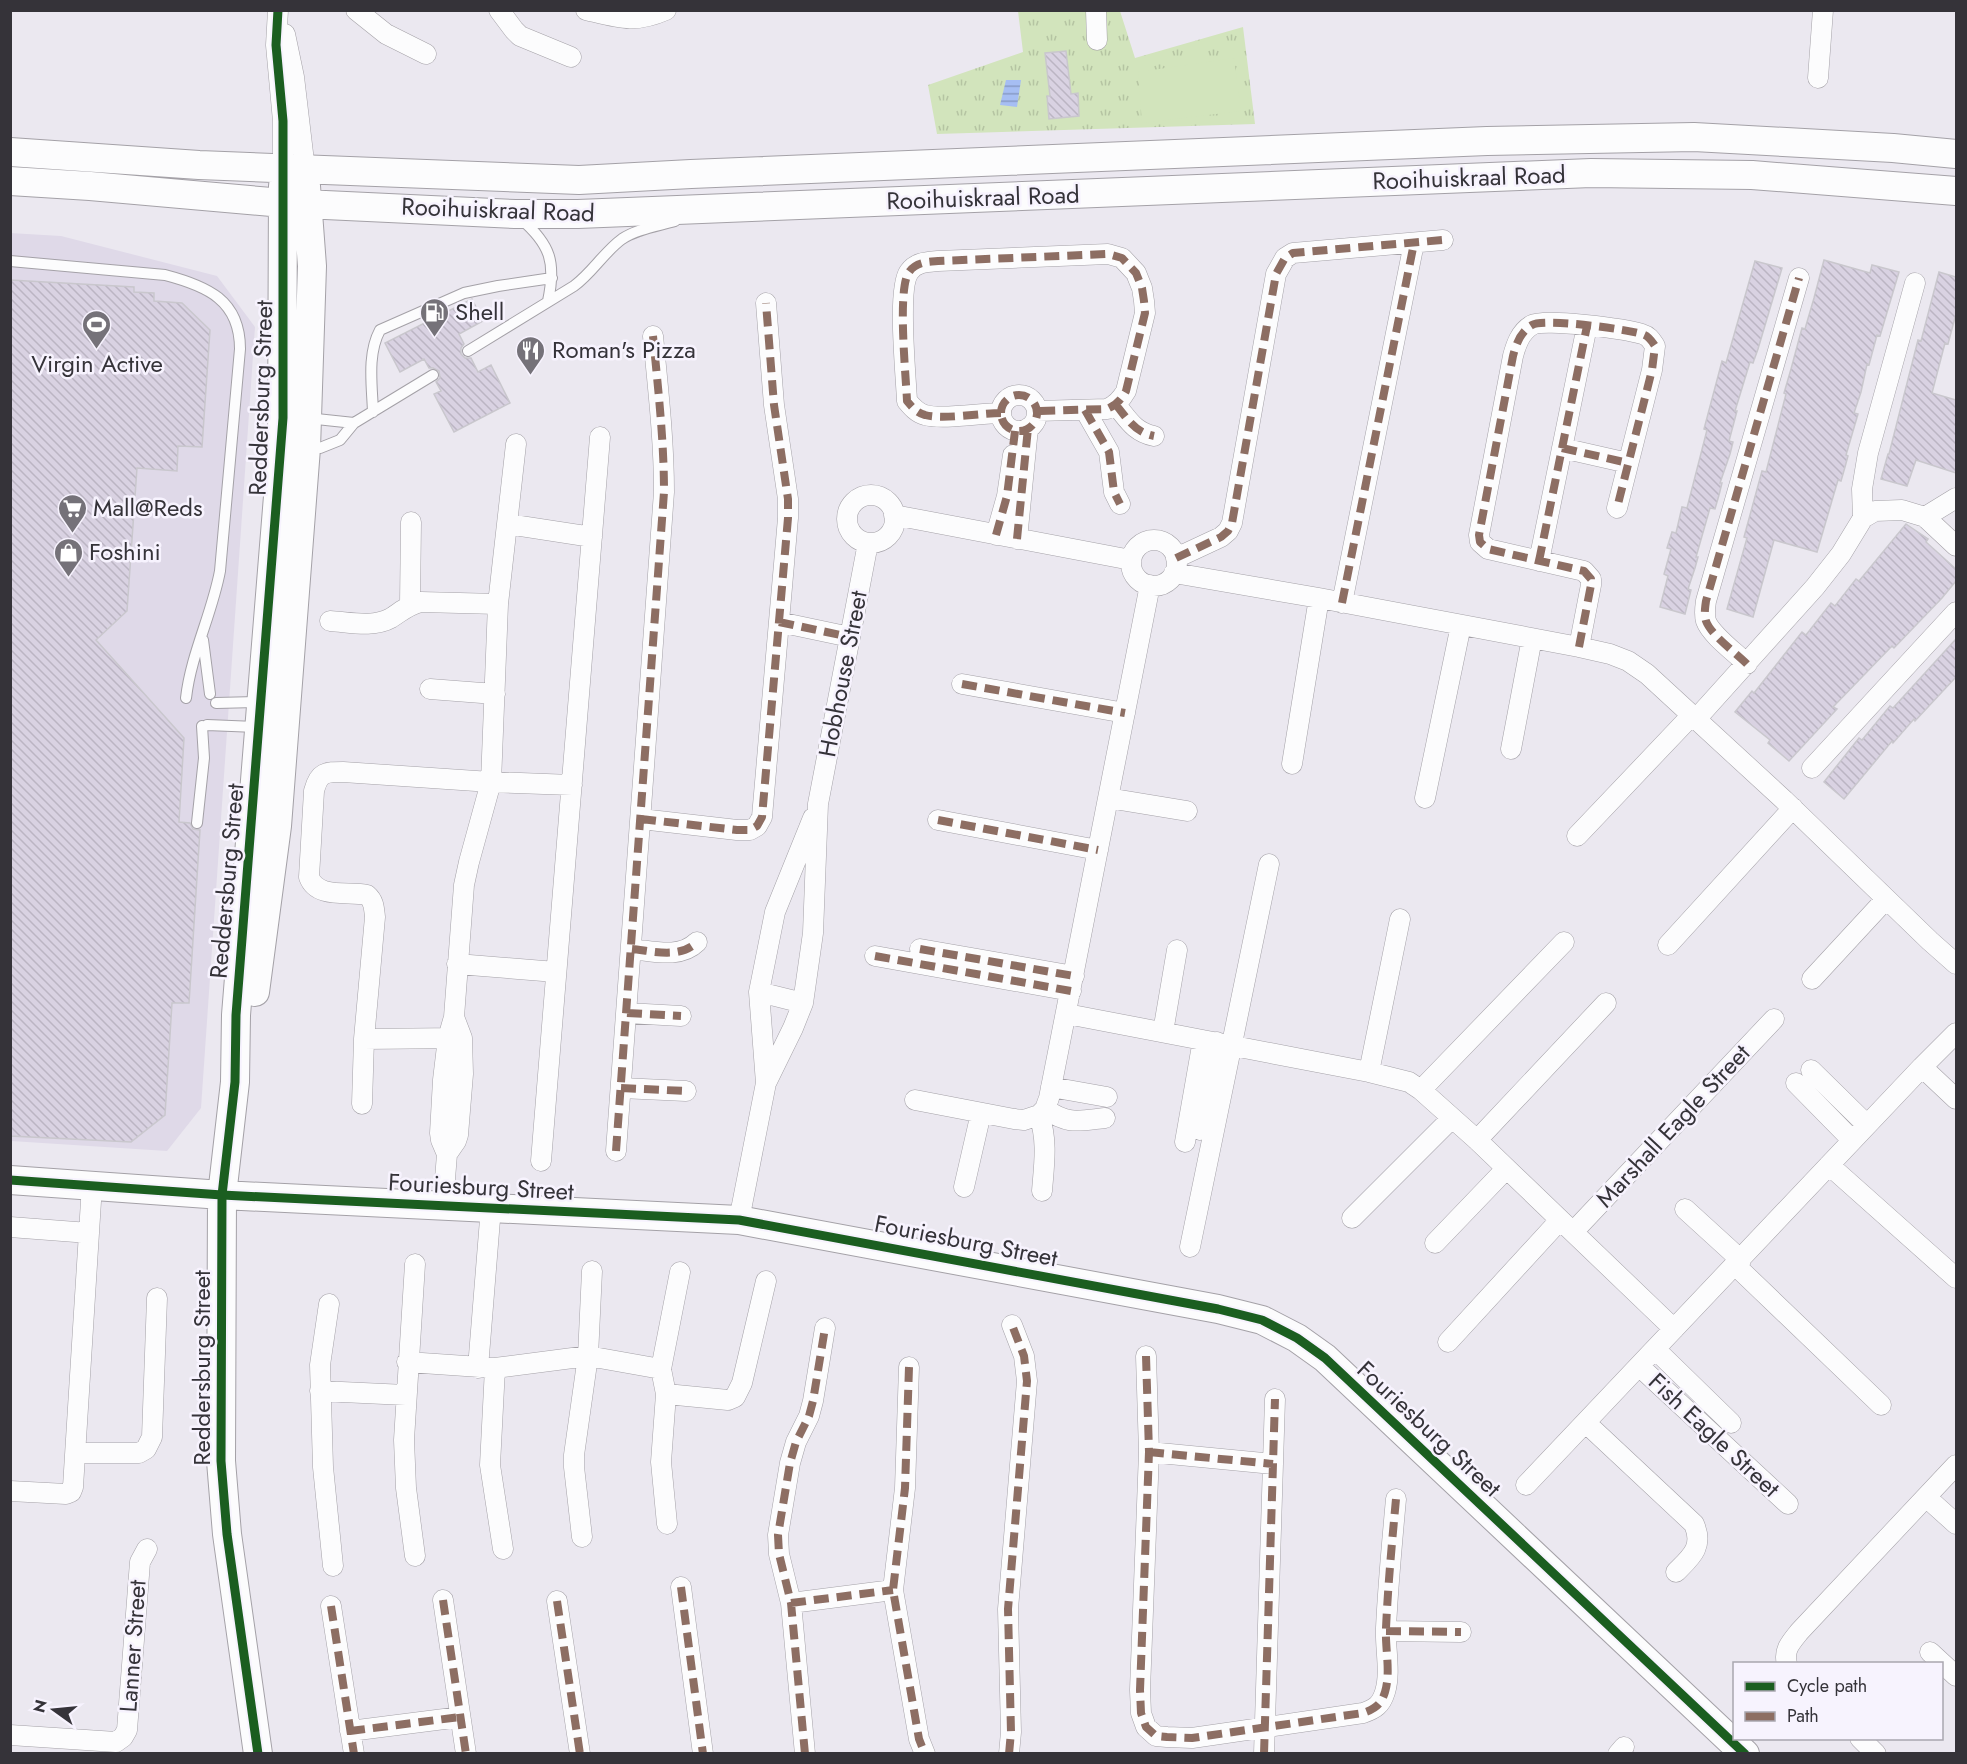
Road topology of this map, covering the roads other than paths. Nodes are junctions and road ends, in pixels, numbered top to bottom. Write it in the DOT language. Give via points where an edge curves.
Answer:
graph roads {
  1 [pos="356,10"];
  2 [pos="499,10"];
  3 [pos="586,10"];
  4 [pos="666,10"];
  5 [pos="1096,10"];
  6 [pos="1823,10"];
  7 [pos="278,13"];
  8 [pos="1097,40"];
  9 [pos="426,54"];
  10 [pos="571,57"];
  11 [pos="1818,78"];
  12 [pos="10,152"];
  13 [pos="1956,154"];
  14 [pos="294,170"];
  15 [pos="10,181"];
  16 [pos="1956,191"];
  17 [pos="296,203"];
  18 [pos="720,209"];
  19 [pos="515,214"];
  20 [pos="1443,240"];
  21 [pos="1414,243"];
  22 [pos="10,261"];
  23 [pos="552,278"];
  24 [pos="1799,278"];
  25 [pos="1915,283"];
  26 [pos="548,301"];
  27 [pos="766,303"];
  28 [pos="1587,326"];
  29 [pos="653,336"];
  30 [pos="468,351"];
  31 [pos="433,375"];
  32 [pos="1116,405"];
  33 [pos="1085,411"];
  34 [pos="373,412"];
  35 [pos="1001,412"];
  36 [pos="295,418"];
  37 [pos="354,423"];
  38 [pos="1027,423"];
  39 [pos="1154,436"];
  40 [pos="600,437"];
  41 [pos="516,444"];
  42 [pos="303,448"];
  43 [pos="1562,448"];
  44 [pos="1628,464"];
  45 [pos="1956,498"];
  46 [pos="1120,504"];
  47 [pos="1617,508"];
  48 [pos="894,515"];
  49 [pos="1925,517"];
  50 [pos="1863,518"];
  51 [pos="411,522"];
  52 [pos="507,524"];
  53 [pos="996,535"];
  54 [pos="592,537"];
  55 [pos="1017,539"];
  56 [pos="868,543"];
  57 [pos="1956,546"];
  58 [pos="1131,560"];
  59 [pos="1539,561"];
  60 [pos="1175,566"];
  61 [pos="1150,585"];
  62 [pos="1319,598"];
  63 [pos="1342,603"];
  64 [pos="410,604"];
  65 [pos="498,604"];
  66 [pos="1956,612"];
  67 [pos="330,621"];
  68 [pos="779,622"];
  69 [pos="1461,625"];
  70 [pos="202,637"];
  71 [pos="850,637"];
  72 [pos="1532,638"];
  73 [pos="1579,647"];
  74 [pos="1747,664"];
  75 [pos="962,684"];
  76 [pos="430,689"];
  77 [pos="495,694"];
  78 [pos="186,698"];
  79 [pos="273,710"];
  80 [pos="1125,713"];
  81 [pos="1695,716"];
  82 [pos="1511,749"];
  83 [pos="1292,764"];
  84 [pos="1812,768"];
  85 [pos="491,782"];
  86 [pos="572,785"];
  87 [pos="1108,798"];
  88 [pos="1425,798"];
  89 [pos="818,804"];
  90 [pos="1792,808"];
  91 [pos="1187,811"];
  92 [pos="641,819"];
  93 [pos="938,820"];
  94 [pos="197,823"];
  95 [pos="1577,836"];
  96 [pos="1098,850"];
  97 [pos="1269,864"];
  98 [pos="1886,899"];
  99 [pos="1400,919"];
  100 [pos="697,942"];
  101 [pos="1564,942"];
  102 [pos="1668,945"];
  103 [pos="632,949"];
  104 [pos="920,949"];
  105 [pos="1177,950"];
  106 [pos="875,956"];
  107 [pos="457,964"];
  108 [pos="1956,964"];
  109 [pos="556,972"];
  110 [pos="1812,979"];
  111 [pos="1072,984"];
  112 [pos="759,992"];
  113 [pos="802,1003"];
  114 [pos="1606,1004"];
  115 [pos="627,1013"];
  116 [pos="1067,1014"];
  117 [pos="681,1017"];
  118 [pos="1774,1019"];
  119 [pos="1163,1032"];
  120 [pos="1956,1033"];
  121 [pos="455,1038"];
  122 [pos="364,1039"];
  123 [pos="1217,1042"];
  124 [pos="1922,1067"];
  125 [pos="1811,1070"];
  126 [pos="1369,1072"];
  127 [pos="766,1083"];
  128 [pos="1796,1083"];
  129 [pos="1052,1087"];
  130 [pos="621,1088"];
  131 [pos="1421,1090"];
  132 [pos="686,1091"];
  133 [pos="1107,1097"];
  134 [pos="1956,1099"];
  135 [pos="915,1100"];
  136 [pos="362,1104"];
  137 [pos="1042,1112"];
  138 [pos="981,1113"];
  139 [pos="1105,1118"];
  140 [pos="1452,1118"];
  141 [pos="1867,1125"];
  142 [pos="1478,1140"];
  143 [pos="1852,1140"];
  144 [pos="1185,1142"];
  145 [pos="616,1151"];
  146 [pos="541,1161"];
  147 [pos="1829,1165"];
  148 [pos="1506,1169"];
  149 [pos="10,1180"];
  150 [pos="92,1185"];
  151 [pos="964,1187"];
  152 [pos="1042,1191"];
  153 [pos="222,1195"];
  154 [pos="1186,1200"];
  155 [pos="443,1204"];
  156 [pos="492,1207"];
  157 [pos="1685,1209"];
  158 [pos="1352,1218"];
  159 [pos="738,1220"];
  160 [pos="1567,1226"];
  161 [pos="10,1227"];
  162 [pos="89,1233"];
  163 [pos="1435,1242"];
  164 [pos="1190,1247"];
  165 [pos="1738,1262"];
  166 [pos="415,1264"];
  167 [pos="592,1271"];
  168 [pos="680,1272"];
  169 [pos="1956,1278"];
  170 [pos="766,1281"];
  171 [pos="157,1298"];
  172 [pos="329,1304"];
  173 [pos="1012,1325"];
  174 [pos="825,1328"];
  175 [pos="1674,1329"];
  176 [pos="1448,1342"];
  177 [pos="1655,1349"];
  178 [pos="588,1356"];
  179 [pos="1146,1356"];
  180 [pos="407,1362"];
  181 [pos="1640,1366"];
  182 [pos="909,1367"];
  183 [pos="486,1368"];
  184 [pos="661,1369"];
  185 [pos="320,1390"];
  186 [pos="666,1394"];
  187 [pos="406,1395"];
  188 [pos="1275,1399"];
  189 [pos="1881,1405"];
  190 [pos="1731,1422"];
  191 [pos="1586,1423"];
  192 [pos="1149,1452"];
  193 [pos="76,1453"];
  194 [pos="1274,1464"];
  195 [pos="1956,1465"];
  196 [pos="1526,1485"];
  197 [pos="10,1491"];
  198 [pos="1926,1497"];
  199 [pos="1396,1499"];
  200 [pos="1788,1504"];
  201 [pos="668,1524"];
  202 [pos="1956,1524"];
  203 [pos="582,1537"];
  204 [pos="147,1549"];
  205 [pos="503,1549"];
  206 [pos="415,1556"];
  207 [pos="333,1566"];
  208 [pos="1676,1572"];
  209 [pos="681,1587"];
  210 [pos="893,1590"];
  211 [pos="442,1599"];
  212 [pos="557,1601"];
  213 [pos="791,1603"];
  214 [pos="332,1606"];
  215 [pos="1386,1631"];
  216 [pos="1461,1632"];
  217 [pos="1930,1652"];
  218 [pos="1786,1662"];
  219 [pos="1941,1662"];
  220 [pos="1943,1664"];
  221 [pos="1956,1676"];
  222 [pos="460,1717"];
  223 [pos="1264,1727"];
  224 [pos="350,1731"];
  225 [pos="10,1735"];
  226 [pos="1862,1740"];
  227 [pos="258,1754"];
  228 [pos="354,1754"];
  229 [pos="466,1754"];
  230 [pos="580,1754"];
  231 [pos="703,1754"];
  232 [pos="805,1754"];
  233 [pos="925,1754"];
  234 [pos="1009,1754"];
  235 [pos="1264,1754"];
  236 [pos="1745,1754"];
  237 [pos="1876,1754"];
  1 -- 9 [label="street" via="386,34"];
  2 -- 10 [label="street" via="520,36"];
  3 -- 4 [label="street" via="640,19"];
  5 -- 8 [label="street"];
  6 -- 11 [label="street"];
  7 -- 14 [label="street, Reddersburg Street" via="276,45 283,121"];
  12 -- 14 [label="main road, Rooihuiskraal Road"];
  13 -- 14 [label="main road, Rooihuiskraal Road" via="1694,137 1463,142 579,180"];
  14 -- 17 [label="main road, Reddersburg Street"];
  15 -- 17 [label="main road, Rooihuiskraal Road"];
  16 -- 18 [label="main road, Rooihuiskraal Road" via="1752,175 1591,173"];
  17 -- 19 [label="main road, Rooihuiskraal Road"];
  17 -- 36 [label="main road, Reddersburg Street" via="312,266"];
  18 -- 19 [label="main road, Rooihuiskraal Road"];
  18 -- 26 [label="lane" via="635,232 615,245 587,276"];
  19 -- 23 [label="lane" via="540,237"];
  20 -- 21 [label="street"];
  21 -- 60 [label="street" via="1293,254 1285,258 1276,274 1232,523 1221,537"];
  21 -- 63 [label="street"];
  22 -- 70 [label="lane" via="165,275 211,291 235,317 240,349 220,571"];
  23 -- 26 [label="lane"];
  23 -- 34 [label="lane" via="464,293 380,330 372,353"];
  24 -- 74 [label="street" via="1704,613 1712,631"];
  25 -- 50 [label="street" via="1868,453 1862,489"];
  26 -- 30 [label="lane"];
  27 -- 68 [label="street" via="774,405 788,499"];
  28 -- 43 [label="street"];
  28 -- 44 [label="street" via="1641,334 1655,346"];
  28 -- 59 [label="street" via="1546,322 1532,325 1520,337 1513,356 1479,535 1488,549"];
  29 -- 92 [label="street" via="662,417 664,492"];
  31 -- 34 [label="lane"];
  32 -- 33 [label="street"];
  32 -- 35 [label="street" via="1126,391 1145,314 1136,273 1122,258 1108,254 919,264 908,273 903,291 907,401 923,415 935,417"];
  32 -- 39 [label="street" via="1141,433"];
  33 -- 38 [label="street"];
  33 -- 46 [label="street" via="1109,452 1114,492"];
  34 -- 37 [label="lane"];
  35 -- 38 [label="street" via="1003,422"];
  35 -- 38 [label="street" via="1006,400 1025,396 1031,399"];
  36 -- 37 [label="lane"];
  36 -- 42 [label="main road, Reddersburg Street"];
  37 -- 42 [label="lane" via="340,440"];
  38 -- 53 [label="street"];
  38 -- 55 [label="street"];
  40 -- 54 [label="street"];
  41 -- 52 [label="street"];
  42 -- 79 [label="main road, Reddersburg Street"];
  42 -- 79 [label="main road, Reddersburg Street" via="302,499"];
  43 -- 44 [label="street"];
  43 -- 59 [label="street"];
  44 -- 47 [label="street"];
  45 -- 49 [label="street"];
  48 -- 53 [label="street"];
  48 -- 56 [label="street" via="890,533"];
  48 -- 56 [label="street" via="891,506 878,496 862,497 853,503 848,526 853,536"];
  49 -- 50 [label="street" via="1885,509"];
  49 -- 57 [label="street"];
  50 -- 74 [label="street" via="1815,588"];
  51 -- 64 [label="street"];
  52 -- 54 [label="street"];
  52 -- 65 [label="street"];
  53 -- 55 [label="street"];
  54 -- 86 [label="street"];
  55 -- 58 [label="street"];
  56 -- 71 [label="street, Hobhouse Street"];
  58 -- 60 [label="street" via="1138,546 1153,540 1168,545"];
  58 -- 61 [label="street" via="1138,579"];
  59 -- 73 [label="street" via="1584,571 1591,579"];
  60 -- 61 [label="street" via="1164,583"];
  60 -- 62 [label="street"];
  61 -- 80 [label="street"];
  62 -- 63 [label="street"];
  62 -- 83 [label="street"];
  63 -- 69 [label="street"];
  64 -- 65 [label="street"];
  64 -- 67 [label="street" via="381,622"];
  65 -- 77 [label="street"];
  66 -- 84 [label="street"];
  68 -- 71 [label="street"];
  68 -- 92 [label="street" via="762,817 758,826 737,830"];
  69 -- 72 [label="street"];
  69 -- 88 [label="street"];
  70 -- 78 [label="lane"];
  70 -- 79 [label="lane" via="213,698"];
  71 -- 89 [label="street, Hobhouse Street"];
  72 -- 73 [label="street"];
  72 -- 82 [label="street"];
  73 -- 81 [label="street" via="1628,661"];
  74 -- 81 [label="street"];
  75 -- 80 [label="street"];
  76 -- 77 [label="street"];
  77 -- 85 [label="street"];
  79 -- 94 [label="lane" via="205,726"];
  79 -- 153 [label="main road, Reddersburg Street" via="236,1014 235,1082"];
  80 -- 87 [label="street"];
  81 -- 90 [label="street"];
  81 -- 95 [label="street"];
  85 -- 86 [label="street"];
  85 -- 107 [label="street" via="466,874"];
  85 -- 122 [label="street" via="336,772 322,775 317,781 311,883 323,891 367,895 374,907"];
  86 -- 109 [label="street"];
  87 -- 91 [label="street"];
  87 -- 96 [label="street"];
  89 -- 112 [label="street, Hobhouse Street" via="775,912"];
  89 -- 113 [label="street, Hobhouse Street" via="813,933"];
  90 -- 98 [label="street"];
  90 -- 102 [label="street"];
  92 -- 103 [label="street"];
  93 -- 96 [label="street"];
  96 -- 111 [label="street"];
  97 -- 123 [label="street"];
  98 -- 108 [label="street"];
  98 -- 110 [label="street"];
  99 -- 126 [label="street"];
  100 -- 103 [label="street" via="678,953"];
  101 -- 131 [label="street"];
  103 -- 115 [label="street"];
  104 -- 111 [label="street"];
  105 -- 119 [label="street"];
  106 -- 111 [label="street"];
  107 -- 109 [label="street"];
  107 -- 121 [label="street"];
  109 -- 146 [label="street"];
  111 -- 116 [label="street"];
  112 -- 113 [label="street"];
  112 -- 127 [label="street, Hobhouse Street"];
  113 -- 127 [label="street, Hobhouse Street"];
  114 -- 142 [label="street"];
  115 -- 117 [label="street"];
  115 -- 130 [label="street"];
  116 -- 119 [label="street"];
  116 -- 129 [label="street"];
  118 -- 160 [label="street, Marshall Eagle Street"];
  119 -- 123 [label="street"];
  120 -- 124 [label="street, Fish Eagle Street"];
  121 -- 122 [label="street"];
  121 -- 155 [label="street" via="452,1101 440,1136 447,1154"];
  122 -- 136 [label="street"];
  123 -- 126 [label="street"];
  123 -- 144 [label="street"];
  123 -- 154 [label="street"];
  123 -- 164 [label="street"];
  124 -- 134 [label="street"];
  124 -- 141 [label="street, Fish Eagle Street"];
  125 -- 141 [label="street"];
  126 -- 131 [label="street" via="1409,1082"];
  127 -- 159 [label="street, Hobhouse Street"];
  128 -- 143 [label="street"];
  129 -- 133 [label="street"];
  129 -- 137 [label="street"];
  130 -- 132 [label="street"];
  130 -- 145 [label="street"];
  131 -- 140 [label="street"];
  135 -- 138 [label="street"];
  137 -- 138 [label="street" via="1031,1119"];
  137 -- 139 [label="street" via="1073,1122"];
  137 -- 152 [label="street"];
  138 -- 151 [label="street"];
  140 -- 142 [label="street"];
  140 -- 158 [label="street"];
  141 -- 143 [label="street, Fish Eagle Street"];
  142 -- 148 [label="street"];
  143 -- 147 [label="street, Fish Eagle Street"];
  147 -- 165 [label="street, Fish Eagle Street"];
  147 -- 169 [label="street"];
  148 -- 160 [label="street"];
  148 -- 163 [label="street"];
  149 -- 150 [label="main road, Fouriesburg Street"];
  150 -- 153 [label="main road, Fouriesburg Street"];
  150 -- 162 [label="street"];
  153 -- 155 [label="main road, Fouriesburg Street"];
  153 -- 227 [label="main road, Reddersburg Street" via="221,1461 227,1534"];
  155 -- 156 [label="main road, Fouriesburg Street"];
  156 -- 159 [label="main road, Fouriesburg Street"];
  156 -- 183 [label="street"];
  157 -- 165 [label="street"];
  159 -- 236 [label="main road, Fouriesburg Street" via="1218,1309 1262,1320 1297,1338 1325,1358"];
  160 -- 175 [label="street"];
  160 -- 176 [label="street, Marshall Eagle Street"];
  161 -- 162 [label="street"];
  162 -- 193 [label="street"];
  165 -- 175 [label="street, Fish Eagle Street"];
  165 -- 189 [label="street"];
  166 -- 180 [label="street"];
  167 -- 178 [label="street"];
  168 -- 184 [label="street"];
  170 -- 186 [label="street" via="742,1383 735,1396 721,1400"];
  171 -- 193 [label="street" via="152,1437 146,1449 139,1454"];
  172 -- 185 [label="street"];
  173 -- 234 [label="street" via="1024,1356 1027,1382 1008,1608"];
  174 -- 213 [label="street" via="813,1401 790,1463 778,1534"];
  175 -- 177 [label="street, Fish Eagle Street"];
  177 -- 181 [label="street, Fish Eagle Street"];
  177 -- 190 [label="street"];
  178 -- 183 [label="street"];
  178 -- 184 [label="street"];
  178 -- 203 [label="street" via="574,1467"];
  179 -- 192 [label="street"];
  180 -- 183 [label="street"];
  180 -- 187 [label="street"];
  181 -- 191 [label="street, Fish Eagle Street"];
  181 -- 200 [label="street, Fish Eagle Street"];
  182 -- 210 [label="street" via="905,1488"];
  183 -- 205 [label="street" via="490,1465"];
  184 -- 186 [label="street"];
  185 -- 187 [label="street"];
  185 -- 207 [label="street"];
  186 -- 201 [label="street" via="661,1462"];
  187 -- 206 [label="street" via="404,1466"];
  188 -- 194 [label="street"];
  191 -- 196 [label="street, Fish Eagle Street"];
  191 -- 208 [label="street" via="1694,1524 1698,1540 1694,1554"];
  192 -- 194 [label="street"];
  192 -- 223 [label="street" via="1142,1719 1150,1732 1167,1737 1192,1738"];
  193 -- 197 [label="street" via="69,1494"];
  194 -- 223 [label="street"];
  195 -- 198 [label="street"];
  198 -- 202 [label="street"];
  198 -- 218 [label="street" via="1800,1631 1786,1649"];
  199 -- 215 [label="street"];
  204 -- 225 [label="street, Lanner Street" via="140,1562 127,1730 123,1737 116,1742"];
  209 -- 231 [label="street"];
  210 -- 213 [label="street"];
  210 -- 233 [label="street"];
  211 -- 222 [label="street"];
  212 -- 230 [label="street"];
  213 -- 232 [label="street"];
  214 -- 224 [label="street"];
  215 -- 216 [label="street"];
  215 -- 223 [label="street" via="1386,1686 1375,1709"];
  217 -- 219 [label="street"];
  220 -- 221 [label="street"];
  222 -- 224 [label="street"];
  222 -- 229 [label="street"];
  223 -- 235 [label="street"];
  224 -- 228 [label="street"];
  226 -- 237 [label="street"];
}
